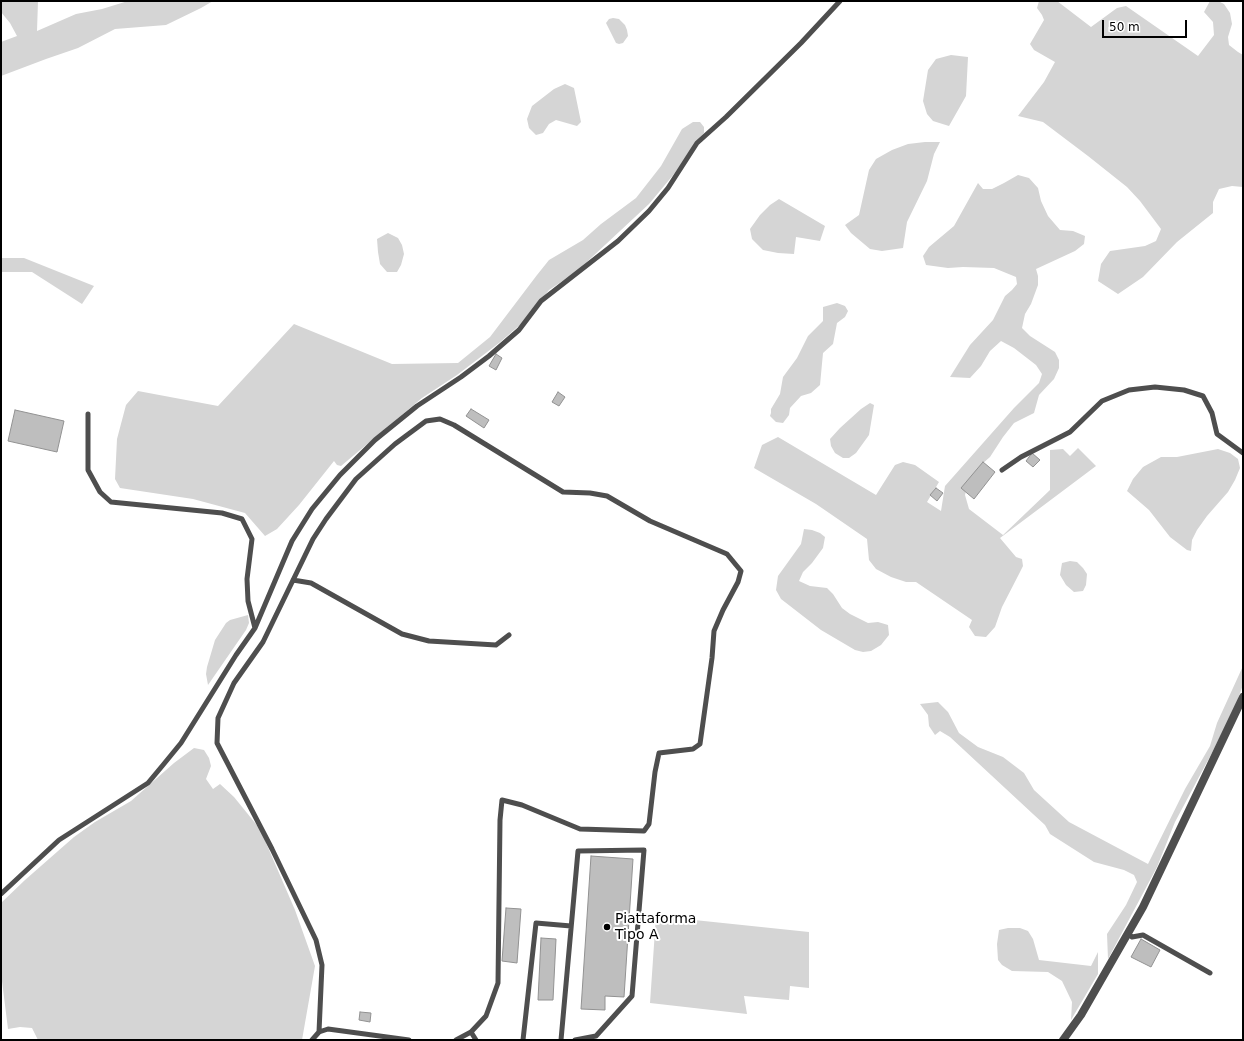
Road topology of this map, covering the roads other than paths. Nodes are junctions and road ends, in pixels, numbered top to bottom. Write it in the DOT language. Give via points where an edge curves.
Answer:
graph roads {
  1 [pos="840,1"];
  2 [pos="88,414"];
  3 [pos="1243,452"];
  4 [pos="1002,470"];
  5 [pos="293,580"];
  6 [pos="255,628"];
  7 [pos="509,635"];
  8 [pos="1243,698"];
  9 [pos="1,894"];
  10 [pos="571,926"];
  11 [pos="1128,934"];
  12 [pos="1210,973"];
  13 [pos="319,1032"];
  14 [pos="471,1032"];
  15 [pos="598,1038"];
  16 [pos="312,1040"];
  17 [pos="409,1040"];
  18 [pos="456,1040"];
  19 [pos="476,1040"];
  20 [pos="523,1040"];
  21 [pos="561,1040"];
  22 [pos="575,1040"];
  23 [pos="1063,1040"];
  1 -- 6 [label="lane" via="801,43 697,143 668,188 618,241 541,301 519,330 489,356 417,406 375,440 340,475 312,509 292,541"];
  2 -- 6 [label="lane" via="88,470 100,492 111,502 222,513 242,519 252,539 247,579 248,602"];
  3 -- 4 [label="lane" via="1217,434 1212,413 1203,396 1184,390 1155,387 1129,390 1102,401 1070,432 1021,457"];
  5 -- 7 [label="lane" via="311,583 402,634 429,642 496,645"];
  5 -- 13 [label="lane" via="263,642 234,683 218,718 216,743 316,940 322,965"];
  5 -- 14 [label="lane" via="326,518 356,479 395,444 426,421 440,418 563,492 607,496 650,521 727,554 741,571 714,631 700,744 693,749 659,753 650,824 644,831 580,829 522,805 502,800 498,983 486,1016"];
  6 -- 9 [label="lane" via="181,743 148,783 59,840"];
  8 -- 11 [label="street"];
  10 -- 15 [label="lane" via="578,851 644,850 632,996"];
  10 -- 20 [label="lane" via="536,923"];
  10 -- 21 [label="lane"];
  11 -- 12 [label="lane" via="1132,937 1144,935"];
  11 -- 23 [label="street" via="1081,1015"];
  13 -- 16 [label="lane"];
  13 -- 17 [label="lane" via="328,1029"];
  14 -- 18 [label="lane"];
  14 -- 19 [label="lane"];
  15 -- 22 [label="lane"];
}
